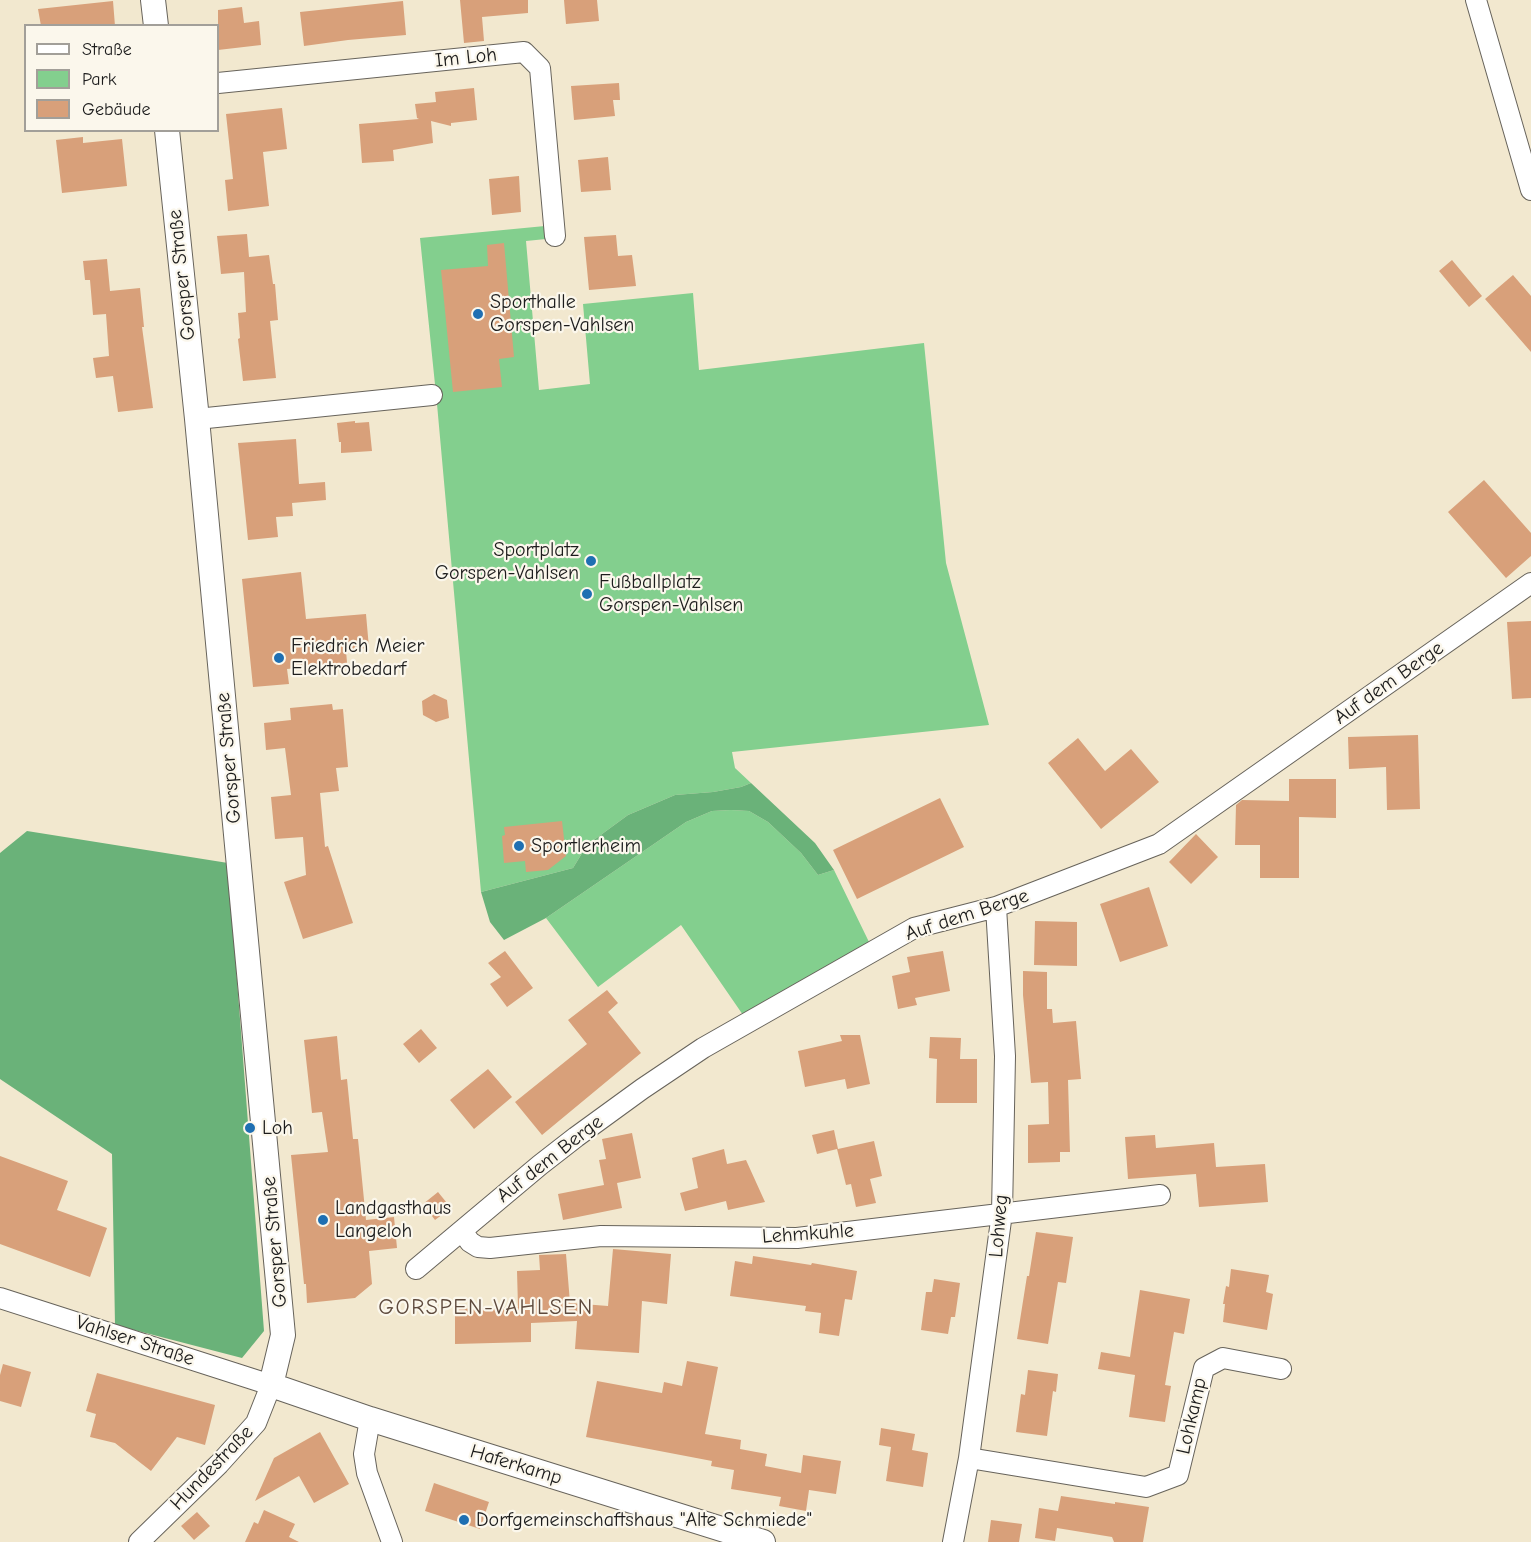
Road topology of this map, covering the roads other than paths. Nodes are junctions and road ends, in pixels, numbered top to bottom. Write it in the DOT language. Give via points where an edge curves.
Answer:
graph roads {
  1 [pos="153,0"];
  2 [pos="1476,0"];
  3 [pos="156,24"];
  4 [pos="219,83"];
  5 [pos="167,132"];
  6 [pos="1531,190"];
  7 [pos="555,236"];
  8 [pos="432,395"];
  9 [pos="197,419"];
  10 [pos="1531,583"];
  11 [pos="996,907"];
  12 [pos="1160,1195"];
  13 [pos="1002,1213"];
  14 [pos="462,1231"];
  15 [pos="416,1269"];
  16 [pos="0,1298"];
  17 [pos="1281,1369"];
  18 [pos="271,1385"];
  19 [pos="370,1419"];
  20 [pos="969,1458"];
  21 [pos="730,1537"];
  22 [pos="139,1542"];
  23 [pos="392,1542"];
  24 [pos="763,1542"];
  25 [pos="953,1542"];
  1 -- 3 [label="street"];
  2 -- 6 [label="street"];
  4 -- 7 [label="street, Im Loh" via="524,52 540,68"];
  5 -- 9 [label="street, Gorsper Straße"];
  8 -- 9 [label="street"];
  9 -- 18 [label="street, Gorsper Straße" via="283,1335"];
  10 -- 11 [label="street, Auf dem Berge" via="1159,844"];
  11 -- 13 [label="street, Lohweg" via="1005,1056"];
  11 -- 14 [label="street, Auf dem Berge" via="914,928 703,1048 576,1137"];
  12 -- 13 [label="street, Lehmkuhle"];
  13 -- 14 [label="street, Lehmkuhle" via="797,1238 601,1236 490,1248 478,1247"];
  13 -- 20 [label="street, Lohweg"];
  14 -- 15 [label="street, Auf dem Berge"];
  16 -- 18 [label="street, Vahlser Straße"];
  17 -- 20 [label="street, Lohkamp" via="1223,1358 1204,1368 1178,1475 1146,1487"];
  18 -- 19 [label="street, Haferkamp"];
  18 -- 22 [label="street, Hundestraße" via="256,1423"];
  19 -- 21 [label="street, Haferkamp"];
  19 -- 23 [label="street" via="364,1454 367,1473"];
  20 -- 25 [label="street, Lohweg"];
  21 -- 24 [label="street, Haferkamp"];
}
